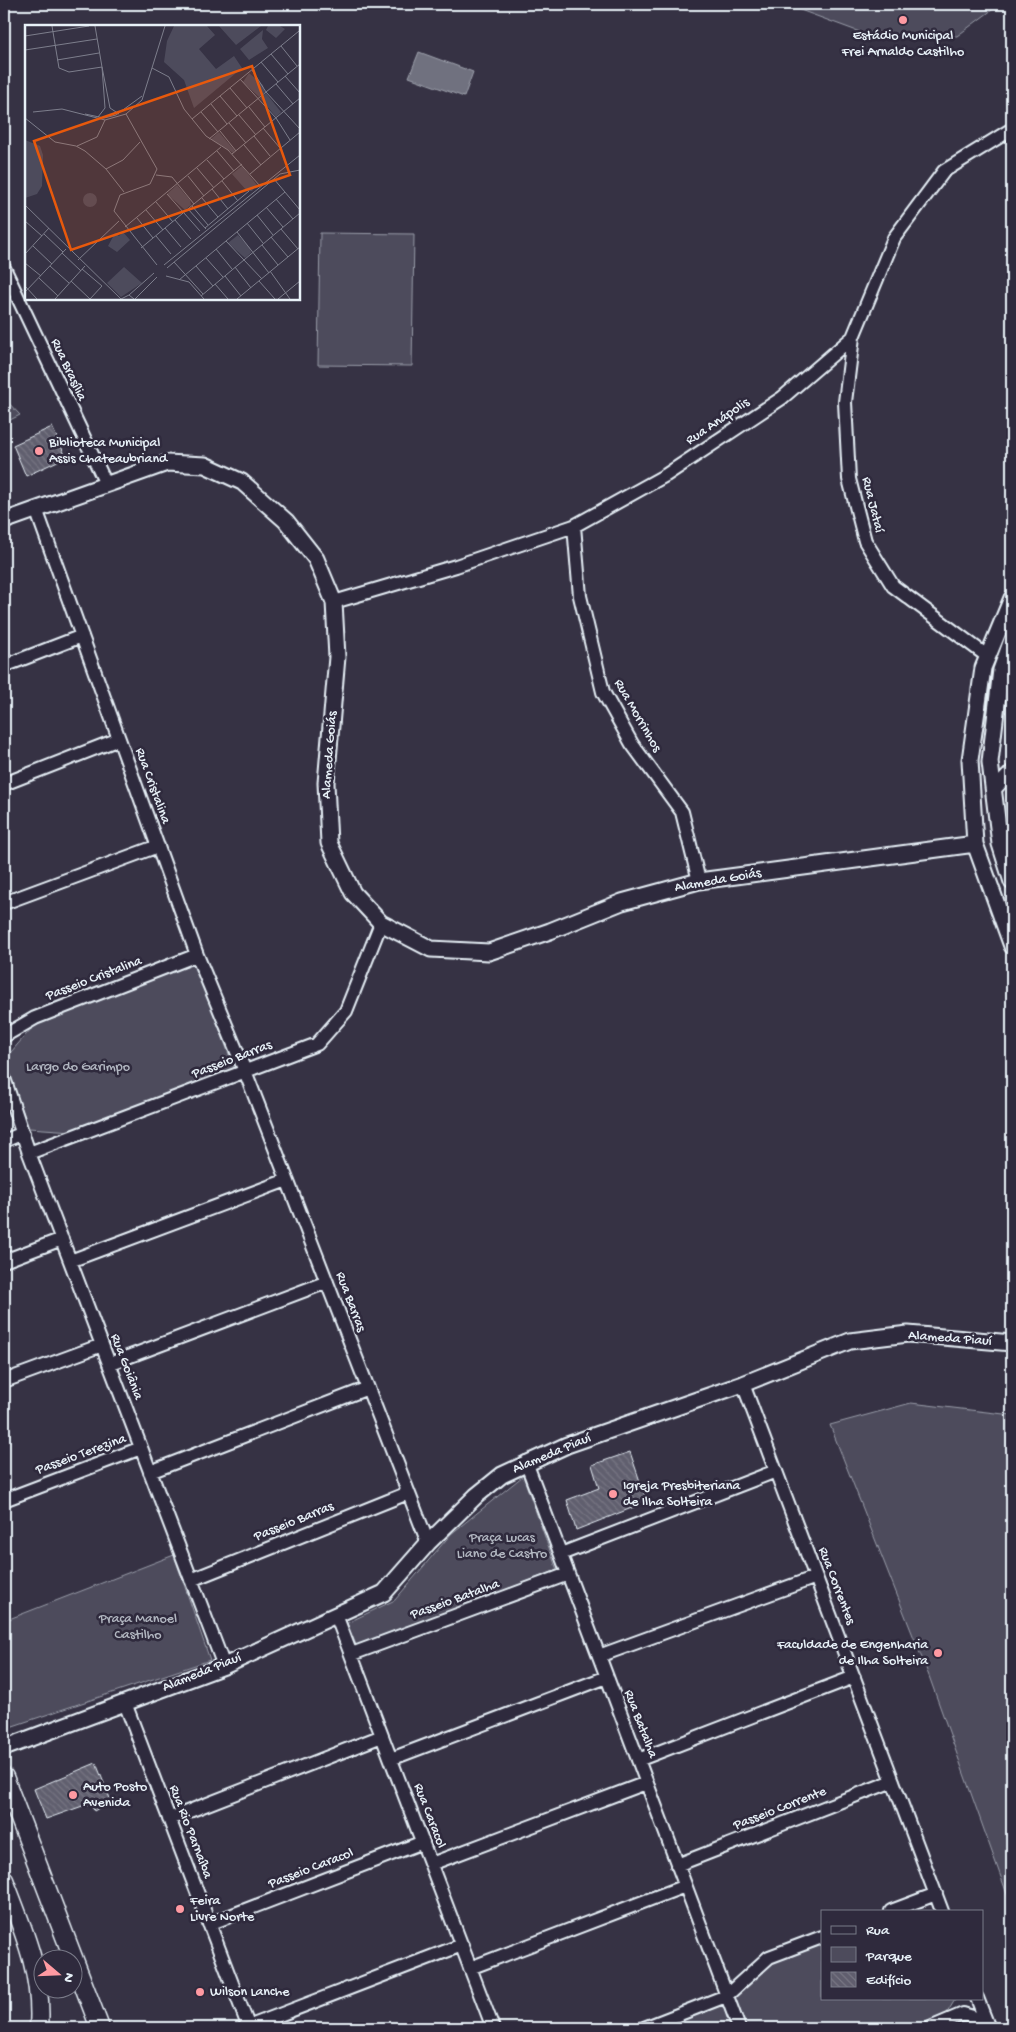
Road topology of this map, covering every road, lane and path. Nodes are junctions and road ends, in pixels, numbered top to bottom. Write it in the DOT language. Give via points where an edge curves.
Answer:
graph roads {
  1 [pos="1012,129"];
  2 [pos="4,268"];
  3 [pos="853,337"];
  4 [pos="106,484"];
  5 [pos="36,509"];
  6 [pos="4,521"];
  7 [pos="574,526"];
  8 [pos="1012,598"];
  9 [pos="334,602"];
  10 [pos="82,636"];
  11 [pos="1012,640"];
  12 [pos="987,656"];
  13 [pos="4,666"];
  14 [pos="119,739"];
  15 [pos="1012,771"];
  16 [pos="4,784"];
  17 [pos="994,790"];
  18 [pos="975,844"];
  19 [pos="158,846"];
  20 [pos="699,881"];
  21 [pos="1012,882"];
  22 [pos="4,903"];
  23 [pos="381,923"];
  24 [pos="1012,946"];
  25 [pos="197,954"];
  26 [pos="4,1036"];
  27 [pos="245,1071"];
  28 [pos="4,1078"];
  29 [pos="7,1094"];
  30 [pos="23,1133"];
  31 [pos="4,1141"];
  32 [pos="29,1153"];
  33 [pos="288,1180"];
  34 [pos="62,1239"];
  35 [pos="4,1260"];
  36 [pos="70,1261"];
  37 [pos="327,1282"];
  38 [pos="1012,1343"];
  39 [pos="102,1345"];
  40 [pos="109,1364"];
  41 [pos="4,1381"];
  42 [pos="743,1384"];
  43 [pos="368,1388"];
  44 [pos="141,1448"];
  45 [pos="526,1462"];
  46 [pos="776,1471"];
  47 [pos="150,1472"];
  48 [pos="408,1493"];
  49 [pos="4,1500"];
  50 [pos="428,1543"];
  51 [pos="561,1554"];
  52 [pos="568,1574"];
  53 [pos="816,1577"];
  54 [pos="191,1580"];
  55 [pos="336,1615"];
  56 [pos="352,1654"];
  57 [pos="599,1656"];
  58 [pos="224,1666"];
  59 [pos="607,1677"];
  60 [pos="854,1677"];
  61 [pos="125,1703"];
  62 [pos="382,1736"];
  63 [pos="4,1748"];
  64 [pos="391,1759"];
  65 [pos="638,1760"];
  66 [pos="4,1777"];
  67 [pos="893,1781"];
  68 [pos="646,1783"];
  69 [pos="169,1819"];
  70 [pos="423,1842"];
  71 [pos="431,1864"];
  72 [pos="677,1865"];
  73 [pos="685,1886"];
  74 [pos="5,1888"];
  75 [pos="936,1894"];
  76 [pos="894,1910"];
  77 [pos="942,1910"];
  78 [pos="209,1924"];
  79 [pos="821,1936"];
  80 [pos="462,1945"];
  81 [pos="470,1968"];
  82 [pos="726,1996"];
  83 [pos="969,2000"];
  84 [pos="978,2000"];
  85 [pos="963,2014"];
  86 [pos="988,2025"];
  87 [pos="39,2028"];
  88 [pos="100,2028"];
  89 [pos="248,2028"];
  90 [pos="493,2028"];
  91 [pos="644,2028"];
  92 [pos="739,2028"];
  93 [pos="930,2028"];
  1 -- 3 [label="street, Rua Anápolis" via="944,172 894,238"];
  2 -- 4 [label="street, Rua Brasília"];
  3 -- 7 [label="street, Rua Anápolis" via="782,398 666,475"];
  3 -- 12 [label="street, Rua Jataí" via="845,402 849,479 865,541 892,586"];
  4 -- 5 [label="street, Alameda Goiás"];
  4 -- 9 [label="street, Alameda Goiás" via="167,463 205,465 242,482 286,521 316,559"];
  5 -- 6 [label="street, Alameda Goiás"];
  5 -- 10 [label="street, Rua Cristalina"];
  7 -- 9 [label="street, Rua Anápolis" via="456,566"];
  7 -- 20 [label="street, Rua Morrinhos" via="580,596 603,692 632,744 682,812"];
  8 -- 12 [label="street"];
  9 -- 23 [label="street, Alameda Goiás" via="337,657 326,783 328,843 353,893"];
  10 -- 13 [label="street"];
  10 -- 14 [label="street, Rua Cristalina"];
  11 -- 17 [label="street" via="1001,670 990,762"];
  12 -- 18 [label="street" via="970,760"];
  14 -- 16 [label="street"];
  14 -- 19 [label="street, Rua Cristalina"];
  15 -- 17 [label="street"];
  17 -- 21 [label="street" via="1000,844"];
  18 -- 20 [label="street, Alameda Goiás"];
  18 -- 24 [label="street"];
  19 -- 22 [label="street"];
  19 -- 25 [label="street, Rua Cristalina"];
  20 -- 23 [label="street, Alameda Goiás" via="622,902 489,952 431,949"];
  23 -- 27 [label="street, Passeio Barras" via="346,1011 317,1044"];
  25 -- 26 [label="street, Passeio Cristalina" via="35,1018"];
  25 -- 27 [label="street, Rua Cristalina"];
  27 -- 32 [label="street, Passeio Barras"];
  27 -- 33 [label="street, Rua Barras"];
  28 -- 29 [label="street, Rua Goiânia"];
  29 -- 30 [label="street, Rua Goiânia"];
  30 -- 31 [label="street"];
  30 -- 32 [label="street, Rua Goiânia"];
  32 -- 34 [label="street, Rua Goiânia"];
  33 -- 36 [label="street"];
  33 -- 37 [label="street, Rua Barras"];
  34 -- 35 [label="street"];
  34 -- 36 [label="street, Rua Goiânia"];
  36 -- 39 [label="street, Rua Goiânia"];
  37 -- 40 [label="street"];
  37 -- 43 [label="street, Rua Barras"];
  38 -- 42 [label="street, Alameda Piauí" via="908,1334 850,1341"];
  39 -- 40 [label="street, Rua Goiânia"];
  39 -- 41 [label="street"];
  40 -- 44 [label="street, Rua Goiânia"];
  42 -- 45 [label="street, Alameda Piauí"];
  42 -- 46 [label="street, Rua Correntes"];
  43 -- 47 [label="street"];
  43 -- 48 [label="street, Rua Barras"];
  44 -- 47 [label="street, Rua Goiânia"];
  44 -- 49 [label="street, Passeio Terezina"];
  45 -- 50 [label="street, Alameda Piauí" via="502,1475 476,1496"];
  45 -- 51 [label="street, Rua Batalha"];
  46 -- 51 [label="street"];
  46 -- 53 [label="street, Rua Correntes"];
  47 -- 54 [label="street, Rua Goiânia"];
  48 -- 50 [label="street, Rua Barras"];
  48 -- 54 [label="street, Passeio Barras"];
  50 -- 55 [label="street, Alameda Piauí" via="384,1593"];
  51 -- 52 [label="street, Rua Batalha"];
  52 -- 56 [label="street, Passeio Batalha"];
  52 -- 57 [label="street, Rua Batalha"];
  53 -- 57 [label="street"];
  53 -- 60 [label="street, Rua Correntes"];
  54 -- 58 [label="street, Rua Goiânia"];
  55 -- 56 [label="street, Rua Caracol"];
  55 -- 58 [label="street, Alameda Piauí"];
  56 -- 62 [label="street, Rua Caracol"];
  57 -- 59 [label="street, Rua Batalha"];
  58 -- 61 [label="street, Alameda Piauí"];
  59 -- 64 [label="street"];
  59 -- 65 [label="street, Rua Batalha"];
  60 -- 65 [label="street"];
  60 -- 67 [label="street, Rua Correntes"];
  61 -- 63 [label="street, Alameda Piauí"];
  61 -- 69 [label="street, Rua Rio Parnaíba"];
  62 -- 64 [label="street, Rua Caracol"];
  62 -- 69 [label="street"];
  64 -- 70 [label="street, Rua Caracol"];
  65 -- 68 [label="street, Rua Batalha"];
  66 -- 88 [label="main road"];
  67 -- 72 [label="street, Passeio Corrente"];
  67 -- 75 [label="street, Rua Correntes"];
  68 -- 71 [label="street"];
  68 -- 72 [label="street, Rua Batalha"];
  69 -- 78 [label="street, Rua Rio Parnaíba"];
  70 -- 71 [label="street, Rua Caracol"];
  70 -- 78 [label="street, Passeio Caracol"];
  71 -- 80 [label="street, Rua Caracol"];
  72 -- 73 [label="street, Rua Batalha"];
  73 -- 81 [label="street"];
  73 -- 82 [label="street, Rua Batalha"];
  74 -- 87 [label="main road" via="33,1957"];
  75 -- 76 [label="street"];
  75 -- 77 [label="street, Rua Correntes"];
  78 -- 89 [label="street, Rua Rio Parnaíba"];
  79 -- 82 [label="street" via="769,1957"];
  80 -- 81 [label="street, Rua Caracol"];
  80 -- 89 [label="street"];
  81 -- 90 [label="street, Rua Caracol"];
  82 -- 91 [label="street"];
  82 -- 92 [label="street, Rua Batalha"];
  83 -- 85 [label="street"];
  84 -- 86 [label="street"];
  85 -- 86 [label="street"];
  85 -- 93 [label="street"];
}
